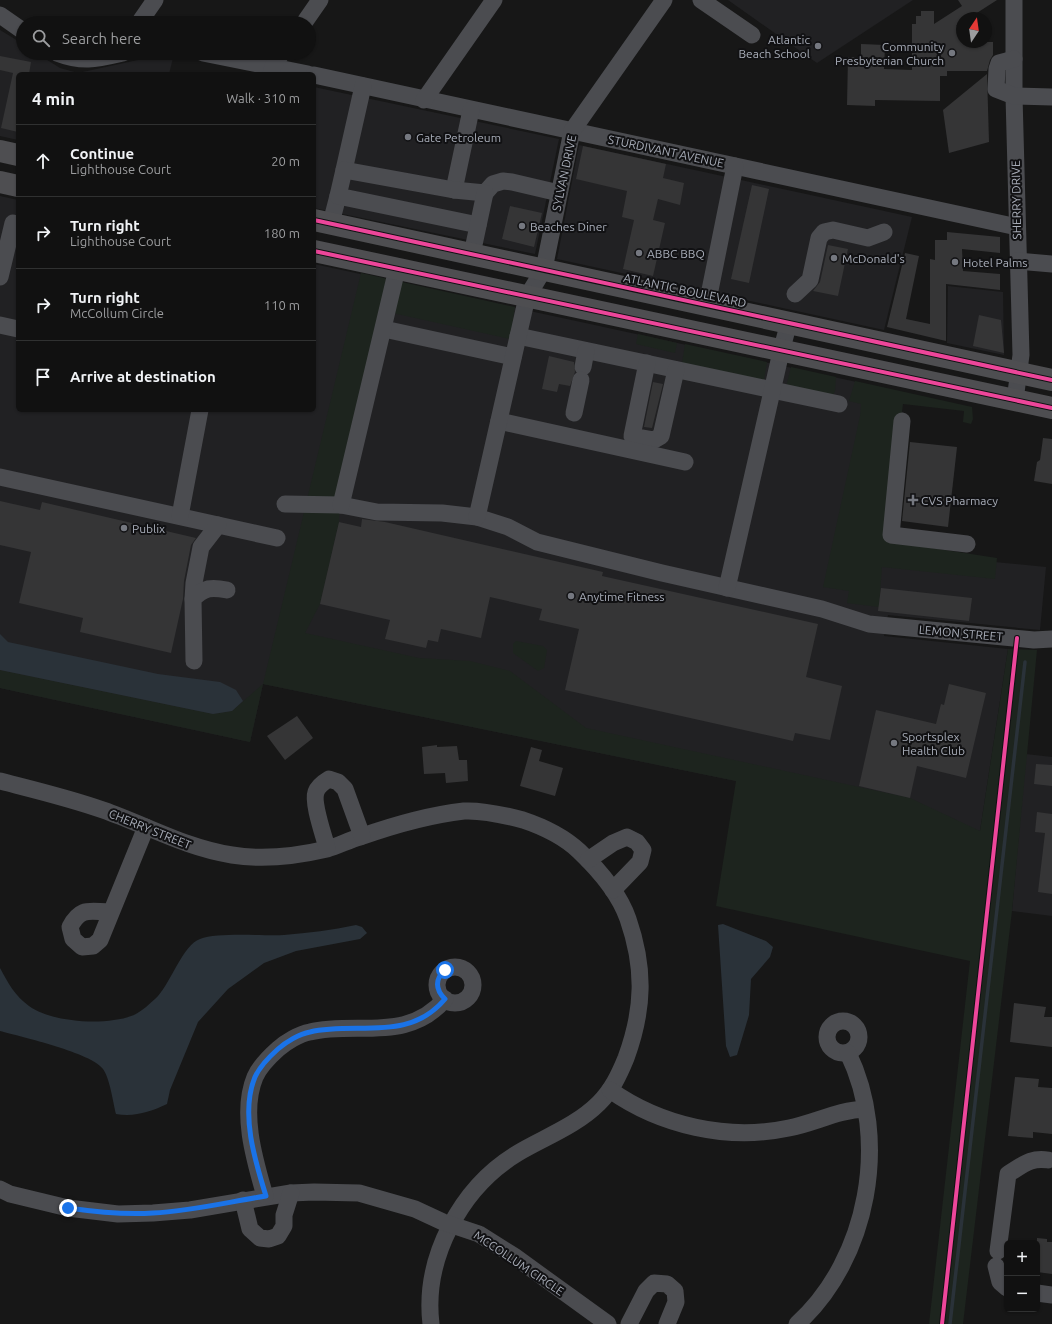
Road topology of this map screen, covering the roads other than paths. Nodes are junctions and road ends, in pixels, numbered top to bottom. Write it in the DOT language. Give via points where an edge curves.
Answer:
graph roads {
  1 [pos="155,0"];
  2 [pos="320,0"];
  3 [pos="494,0"];
  4 [pos="664,0"];
  5 [pos="701,0"];
  6 [pos="1014,0"];
  7 [pos="0,15"];
  8 [pos="144,16"];
  9 [pos="309,16"];
  10 [pos="16,26"];
  11 [pos="752,35"];
  12 [pos="249,60"];
  13 [pos="275,64"];
  14 [pos="301,72"];
  15 [pos="316,75"];
  16 [pos="363,86"];
  17 [pos="1014,96"];
  18 [pos="1052,97"];
  19 [pos="424,100"];
  20 [pos="471,110"];
  21 [pos="572,131"];
  22 [pos="0,152"];
  23 [pos="16,155"];
  24 [pos="736,166"];
  25 [pos="344,170"];
  26 [pos="0,182"];
  27 [pos="16,186"];
  28 [pos="454,190"];
  29 [pos="559,193"];
  30 [pos="485,194"];
  31 [pos="338,196"];
  32 [pos="13,223"];
  33 [pos="320,224"];
  34 [pos="478,225"];
  35 [pos="1017,228"];
  36 [pos="884,232"];
  37 [pos="316,250"];
  38 [pos="472,254"];
  39 [pos="1017,261"];
  40 [pos="1052,264"];
  41 [pos="397,269"];
  42 [pos="544,269"];
  43 [pos="0,277"];
  44 [pos="795,294"];
  45 [pos="527,296"];
  46 [pos="707,305"];
  47 [pos="789,322"];
  48 [pos="0,325"];
  49 [pos="16,329"];
  50 [pos="384,329"];
  51 [pos="518,336"];
  52 [pos="781,352"];
  53 [pos="513,357"];
  54 [pos="647,363"];
  55 [pos="583,366"];
  56 [pos="676,370"];
  57 [pos="1019,372"];
  58 [pos="1052,380"];
  59 [pos="772,390"];
  60 [pos="1015,400"];
  61 [pos="840,404"];
  62 [pos="1052,408"];
  63 [pos="200,412"];
  64 [pos="574,413"];
  65 [pos="499,421"];
  66 [pos="902,421"];
  67 [pos="685,462"];
  68 [pos="0,477"];
  69 [pos="285,504"];
  70 [pos="342,505"];
  71 [pos="180,516"];
  72 [pos="477,517"];
  73 [pos="218,524"];
  74 [pos="277,538"];
  75 [pos="967,544"];
  76 [pos="727,588"];
  77 [pos="227,590"];
  78 [pos="194,599"];
  79 [pos="1052,639"];
  80 [pos="194,661"];
  81 [pos="0,781"];
  82 [pos="146,827"];
  83 [pos="362,836"];
  84 [pos="327,848"];
  85 [pos="588,860"];
  86 [pos="613,890"];
  87 [pos="111,912"];
  88 [pos="445,999"];
  89 [pos="848,1052"];
  90 [pos="610,1090"];
  91 [pos="865,1109"];
  92 [pos="1048,1160"];
  93 [pos="0,1189"];
  94 [pos="291,1193"];
  95 [pos="266,1196"];
  96 [pos="243,1200"];
  97 [pos="452,1225"];
  98 [pos="1004,1285"];
  99 [pos="1040,1293"];
  100 [pos="1052,1295"];
  101 [pos="431,1324"];
  102 [pos="608,1324"];
  103 [pos="629,1324"];
  104 [pos="667,1324"];
  105 [pos="797,1324"];
  1 -- 8 [label="street"];
  2 -- 9 [label="street"];
  3 -- 19 [label="street"];
  4 -- 21 [label="street, SYLVAN DRIVE"];
  5 -- 11 [label="street"];
  6 -- 17 [label="street, SHERRY DRIVE"];
  7 -- 10 [label="street"];
  12 -- 13 [label="street"];
  13 -- 14 [label="street"];
  15 -- 16 [label="street, STURDIVANT AVENUE"];
  16 -- 19 [label="street, STURDIVANT AVENUE"];
  16 -- 25 [label="street"];
  17 -- 18 [label="street"];
  17 -- 35 [label="street, SHERRY DRIVE"];
  19 -- 20 [label="street, STURDIVANT AVENUE"];
  20 -- 21 [label="street, STURDIVANT AVENUE"];
  20 -- 28 [label="street"];
  21 -- 24 [label="street, STURDIVANT AVENUE"];
  21 -- 29 [label="street, SYLVAN DRIVE"];
  22 -- 23 [label="highway"];
  24 -- 35 [label="street, STURDIVANT AVENUE"];
  24 -- 46 [label="street"];
  25 -- 28 [label="street"];
  25 -- 31 [label="street"];
  26 -- 27 [label="highway"];
  28 -- 30 [label="street"];
  29 -- 30 [label="street" via="504,181 493,184"];
  29 -- 42 [label="street, SYLVAN DRIVE"];
  30 -- 34 [label="street"];
  31 -- 33 [label="street"];
  31 -- 34 [label="street"];
  32 -- 43 [label="street"];
  33 -- 38 [label="highway, ATLANTIC BOULEVARD"];
  34 -- 38 [label="street"];
  35 -- 39 [label="street, SHERRY DRIVE"];
  36 -- 44 [label="street" via="868,238 833,230 824,232 819,238 810,280"];
  37 -- 41 [label="highway"];
  38 -- 42 [label="highway, ATLANTIC BOULEVARD"];
  39 -- 40 [label="street"];
  39 -- 57 [label="street, SHERRY DRIVE" via="1021,355"];
  41 -- 45 [label="highway"];
  41 -- 50 [label="street"];
  42 -- 45 [label="street, SYLVAN DRIVE"];
  42 -- 46 [label="highway, ATLANTIC BOULEVARD"];
  45 -- 51 [label="street, SYLVAN DRIVE"];
  45 -- 52 [label="highway"];
  46 -- 47 [label="highway, ATLANTIC BOULEVARD"];
  47 -- 52 [label="street"];
  47 -- 57 [label="highway, ATLANTIC BOULEVARD"];
  48 -- 49 [label="street"];
  50 -- 53 [label="street"];
  50 -- 70 [label="street"];
  51 -- 53 [label="street, SYLVAN DRIVE"];
  51 -- 55 [label="street"];
  52 -- 59 [label="street"];
  52 -- 60 [label="highway"];
  53 -- 65 [label="street, SYLVAN DRIVE"];
  54 -- 55 [label="street"];
  54 -- 56 [label="street"];
  54 -- 56 [label="street" via="632,436 654,440 661,436"];
  55 -- 64 [label="street"];
  56 -- 59 [label="street"];
  57 -- 58 [label="highway, ATLANTIC BOULEVARD"];
  57 -- 60 [label="street, SHERRY DRIVE"];
  59 -- 61 [label="street"];
  59 -- 76 [label="street"];
  60 -- 62 [label="highway"];
  63 -- 71 [label="street"];
  65 -- 67 [label="street"];
  65 -- 72 [label="street, SYLVAN DRIVE"];
  66 -- 75 [label="street" via="891,535"];
  68 -- 71 [label="street"];
  69 -- 70 [label="street, LEMON STREET"];
  70 -- 72 [label="street, LEMON STREET" via="377,512 442,513"];
  71 -- 73 [label="street"];
  72 -- 76 [label="street, LEMON STREET" via="508,527 537,542"];
  73 -- 74 [label="street"];
  73 -- 78 [label="street" via="201,547 194,583"];
  76 -- 79 [label="street, LEMON STREET" via="822,608 869,624 1034,640"];
  77 -- 78 [label="street" via="213,587 202,590"];
  78 -- 80 [label="street"];
  81 -- 82 [label="street, CHERRY STREET" via="66,798"];
  82 -- 84 [label="street, CHERRY STREET" via="188,845 234,855 280,856"];
  82 -- 87 [label="street"];
  83 -- 84 [label="street, CHERRY STREET"];
  83 -- 84 [label="street" via="345,789 338,782 329,779 316,793 316,805"];
  83 -- 85 [label="street, CHERRY STREET" via="421,818 467,811 502,814 540,826 569,841"];
  85 -- 86 [label="street, CHERRY STREET"];
  85 -- 86 [label="street" via="626,837 637,842 643,850 640,862"];
  86 -- 90 [label="street, CHERRY STREET" via="627,917 640,965 641,994 632,1041 617,1080"];
  88 -- 95 [label="street" via="436,1009 411,1022 385,1029 309,1032 284,1044 268,1058 255,1077 248,1110 254,1158"];
  89 -- 91 [label="street" via="862,1090"];
  90 -- 91 [label="street" via="627,1102 667,1120 701,1129 735,1132 768,1132 790,1128 839,1112"];
  90 -- 97 [label="street, CHERRY STREET" via="599,1103 572,1124 516,1154 491,1173 462,1207"];
  91 -- 105 [label="street" via="870,1139 867,1182 863,1206 851,1244 831,1283"];
  92 -- 98 [label="street" via="1030,1160 1008,1174 997,1259 1000,1282"];
  93 -- 96 [label="street, MCCOLLUM CIRCLE" via="16,1196 68,1208 118,1214 190,1210"];
  94 -- 95 [label="street, MCCOLLUM CIRCLE"];
  94 -- 96 [label="street" via="284,1215 284,1226 278,1236 269,1239 260,1238 250,1229"];
  94 -- 97 [label="street, MCCOLLUM CIRCLE" via="359,1193 415,1209"];
  95 -- 96 [label="street, MCCOLLUM CIRCLE"];
  97 -- 101 [label="street, CHERRY STREET" via="432,1276"];
  97 -- 102 [label="street, MCCOLLUM CIRCLE" via="479,1234 514,1256"];
  99 -- 100 [label="street"];
  103 -- 104 [label="street" via="646,1291 654,1283 667,1284 675,1291 676,1302"];
}
